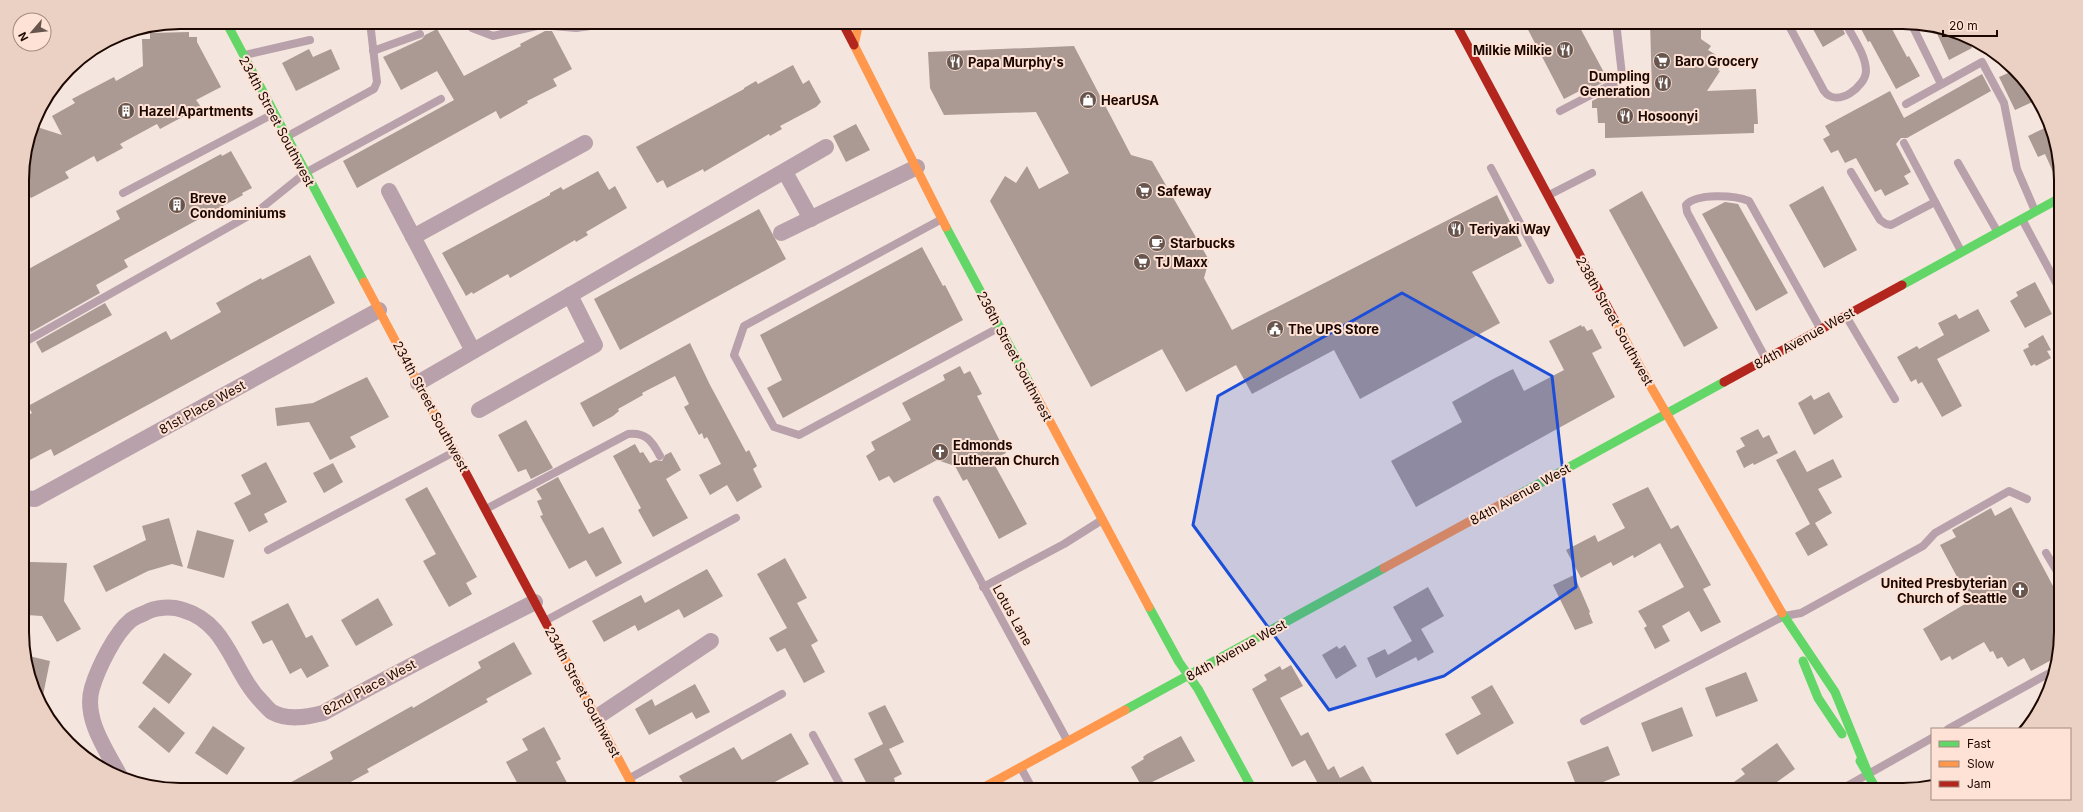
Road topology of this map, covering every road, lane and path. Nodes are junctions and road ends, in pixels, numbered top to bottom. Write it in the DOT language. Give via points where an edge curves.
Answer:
graph roads {
  1 [pos="229,29"];
  2 [pos="371,29"];
  3 [pos="475,29"];
  4 [pos="524,29"];
  5 [pos="846,29"];
  6 [pos="858,29"];
  7 [pos="1459,29"];
  8 [pos="1464,29"];
  9 [pos="1617,29"];
  10 [pos="1791,29"];
  11 [pos="1848,29"];
  12 [pos="1914,29"];
  13 [pos="420,34"];
  14 [pos="1464,39"];
  15 [pos="310,40"];
  16 [pos="854,46"];
  17 [pos="373,51"];
  18 [pos="242,56"];
  19 [pos="1941,84"];
  20 [pos="441,98"];
  21 [pos="1906,104"];
  22 [pos="1560,111"];
  23 [pos="273,113"];
  24 [pos="286,137"];
  25 [pos="585,143"];
  26 [pos="1904,143"];
  27 [pos="826,147"];
  28 [pos="1958,163"];
  29 [pos="917,167"];
  30 [pos="1491,168"];
  31 [pos="784,172"];
  32 [pos="1851,172"];
  33 [pos="305,173"];
  34 [pos="1592,173"];
  35 [pos="389,191"];
  36 [pos="123,193"];
  37 [pos="1548,196"];
  38 [pos="2054,201"];
  39 [pos="1935,202"];
  40 [pos="2035,211"];
  41 [pos="811,219"];
  42 [pos="942,219"];
  43 [pos="2022,219"];
  44 [pos="1997,232"];
  45 [pos="780,233"];
  46 [pos="413,237"];
  47 [pos="1962,252"];
  48 [pos="2054,279"];
  49 [pos="1550,280"];
  50 [pos="570,295"];
  51 [pos="379,310"];
  52 [pos="1845,315"];
  53 [pos="1000,327"];
  54 [pos="1821,329"];
  55 [pos="29,340"];
  56 [pos="473,351"];
  57 [pos="1766,359"];
  58 [pos="418,383"];
  59 [pos="1895,399"];
  60 [pos="479,410"];
  61 [pos="1667,414"];
  62 [pos="455,451"];
  63 [pos="660,456"];
  64 [pos="29,498"];
  65 [pos="2027,499"];
  66 [pos="937,500"];
  67 [pos="486,508"];
  68 [pos="736,518"];
  69 [pos="1102,520"];
  70 [pos="268,550"];
  71 [pos="2046,553"];
  72 [pos="2054,566"];
  73 [pos="983,587"];
  74 [pos="535,602"];
  75 [pos="1784,616"];
  76 [pos="546,621"];
  77 [pos="711,641"];
  78 [pos="2048,674"];
  79 [pos="1189,676"];
  80 [pos="782,694"];
  81 [pos="597,717"];
  82 [pos="1584,721"];
  83 [pos="1950,728"];
  84 [pos="813,735"];
  85 [pos="1931,739"];
  86 [pos="1068,742"];
  87 [pos="1021,767"];
  88 [pos="116,769"];
  89 [pos="1868,773"];
  90 [pos="629,778"];
  91 [pos="632,783"];
  92 [pos="839,783"];
  93 [pos="992,783"];
  94 [pos="1029,783"];
  95 [pos="1249,783"];
  96 [pos="1852,783"];
  97 [pos="1873,783"];
  1 -- 18 [label="street, 234th Street Southwest"];
  2 -- 17 [label="lane"];
  3 -- 4 [label="lane" via="493,36"];
  5 -- 16 [label="street, 236th Street Southwest"];
  6 -- 16 [label="street"];
  7 -- 14 [label="street, 238th Street Southwest"];
  8 -- 14 [label="street"];
  9 -- 22 [label="lane" via="1622,75 1616,82"];
  10 -- 11 [label="lane" via="1826,94 1835,99 1844,96 1862,83 1866,72 1865,63"];
  12 -- 19 [label="lane"];
  13 -- 17 [label="lane"];
  14 -- 37 [label="street, 238th Street Southwest"];
  15 -- 18 [label="lane"];
  16 -- 29 [label="street, 236th Street Southwest"];
  17 -- 24 [label="lane" via="377,82 374,89"];
  18 -- 23 [label="street, 234th Street Southwest"];
  19 -- 21 [label="lane"];
  19 -- 40 [label="lane" via="1982,62 2004,103 2017,169"];
  20 -- 33 [label="lane"];
  23 -- 24 [label="street, 234th Street Southwest"];
  23 -- 36 [label="lane"];
  24 -- 33 [label="street, 234th Street Southwest"];
  25 -- 46 [label="street"];
  26 -- 39 [label="lane"];
  27 -- 31 [label="street"];
  28 -- 44 [label="lane"];
  29 -- 41 [label="street"];
  29 -- 42 [label="street, 236th Street Southwest"];
  30 -- 49 [label="lane"];
  31 -- 41 [label="street"];
  31 -- 50 [label="street"];
  32 -- 39 [label="lane" via="1880,220 1886,224 1891,224"];
  33 -- 51 [label="street, 234th Street Southwest"];
  33 -- 55 [label="lane" via="259,210"];
  34 -- 37 [label="lane"];
  35 -- 46 [label="street"];
  37 -- 61 [label="street, 238th Street Southwest"];
  38 -- 40 [label="street, 84th Avenue West"];
  39 -- 47 [label="lane"];
  40 -- 43 [label="street, 84th Avenue West"];
  41 -- 45 [label="street"];
  42 -- 53 [label="street, 236th Street Southwest"];
  42 -- 53 [label="lane" via="744,326 734,355 774,427 799,435"];
  43 -- 44 [label="street, 84th Avenue West"];
  43 -- 48 [label="lane"];
  44 -- 47 [label="street, 84th Avenue West"];
  46 -- 56 [label="street"];
  47 -- 52 [label="street, 84th Avenue West"];
  50 -- 56 [label="street"];
  50 -- 60 [label="street" via="595,345"];
  51 -- 58 [label="street, 234th Street Southwest"];
  51 -- 64 [label="street, 81st Place West" via="35,499"];
  52 -- 54 [label="street, 84th Avenue West"];
  52 -- 59 [label="lane"];
  53 -- 69 [label="street, 236th Street Southwest"];
  54 -- 57 [label="street, 84th Avenue West"];
  54 -- 57 [label="lane" via="1749,201 1729,195 1690,200 1686,205 1687,212"];
  56 -- 58 [label="street"];
  57 -- 61 [label="street, 84th Avenue West"];
  58 -- 62 [label="street, 234th Street Southwest"];
  61 -- 75 [label="street, 238th Street Southwest"];
  61 -- 79 [label="street, 84th Avenue West"];
  62 -- 67 [label="street, 234th Street Southwest"];
  62 -- 70 [label="lane"];
  63 -- 67 [label="lane" via="647,437 636,433 628,434"];
  65 -- 75 [label="lane" via="2009,491 1934,533 1923,546 1801,612"];
  66 -- 73 [label="lane, Lotus Lane"];
  67 -- 74 [label="street, 234th Street Southwest"];
  68 -- 76 [label="lane"];
  69 -- 73 [label="lane" via="1064,544"];
  69 -- 79 [label="street, 236th Street Southwest"];
  71 -- 72 [label="lane"];
  73 -- 86 [label="lane, Lotus Lane"];
  74 -- 76 [label="street, 234th Street Southwest"];
  74 -- 88 [label="street, 82nd Place West" via="476,634 442,648 323,713 307,717 290,717 272,712 251,691 221,637 207,622 191,612 175,607 149,610 132,619 118,633 92,687 89,703 98,733"];
  75 -- 82 [label="lane"];
  75 -- 89 [label="street, 238th Street Southwest" via="1818,698"];
  75 -- 89 [label="street, 238th Street Southwest" via="1835,692"];
  76 -- 81 [label="street, 234th Street Southwest"];
  77 -- 81 [label="street"];
  78 -- 83 [label="lane"];
  79 -- 86 [label="street, 84th Avenue West"];
  79 -- 95 [label="street, 236th Street Southwest"];
  80 -- 90 [label="lane"];
  81 -- 90 [label="street, 234th Street Southwest"];
  84 -- 92 [label="lane"];
  85 -- 89 [label="lane"];
  86 -- 87 [label="street, 84th Avenue West"];
  87 -- 93 [label="street, 84th Avenue West"];
  87 -- 94 [label="lane"];
  89 -- 96 [label="lane"];
  89 -- 97 [label="street, 238th Street Southwest"];
  90 -- 91 [label="street, 234th Street Southwest"];
}
